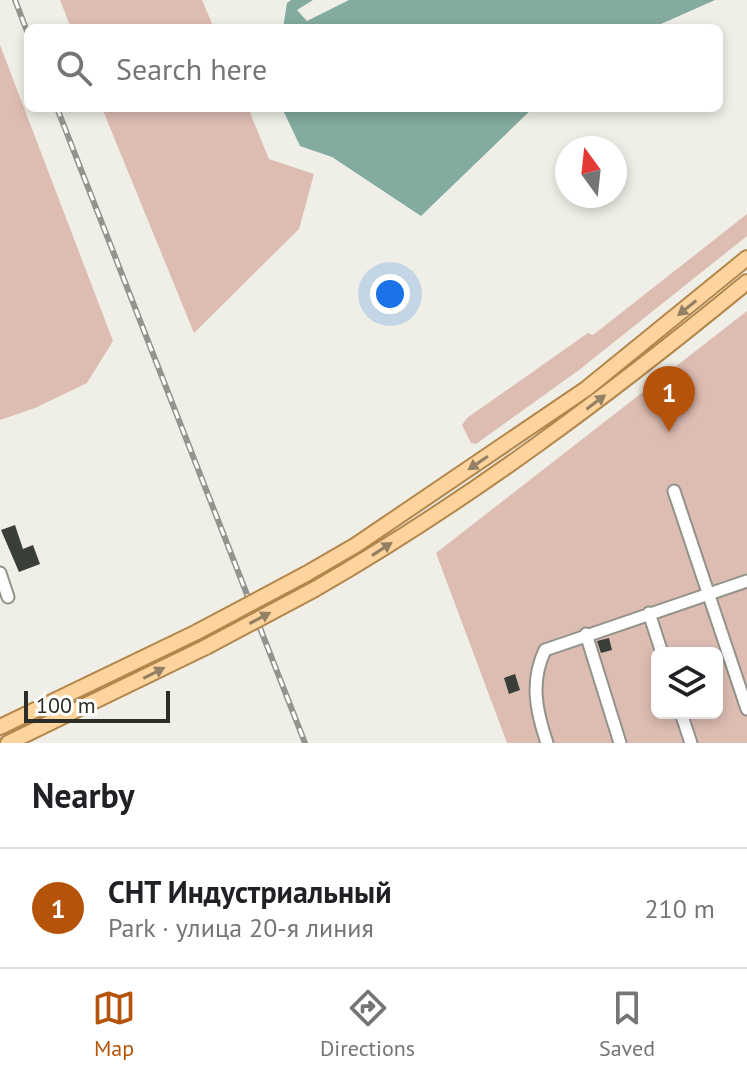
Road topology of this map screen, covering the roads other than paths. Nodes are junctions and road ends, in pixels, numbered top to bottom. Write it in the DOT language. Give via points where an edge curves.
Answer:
graph roads {
  1 [pos="747,258"];
  2 [pos="747,282"];
  3 [pos="674,491"];
  4 [pos="0,573"];
  5 [pos="747,581"];
  6 [pos="709,594"];
  7 [pos="8,597"];
  8 [pos="649,613"];
  9 [pos="586,634"];
  10 [pos="660,647"];
  11 [pos="747,709"];
  12 [pos="683,719"];
  13 [pos="0,727"];
  14 [pos="8,743"];
  15 [pos="547,743"];
  16 [pos="620,743"];
  17 [pos="691,743"];
  1 -- 13 [label="main road, one-way, bridge" via="586,389 356,545 197,632"];
  14 -- 2 [label="main road, one-way, bridge" via="315,589 427,520 597,403"];
  3 -- 6 [label="street"];
  4 -- 7 [label="street"];
  5 -- 6 [label="street"];
  6 -- 8 [label="street"];
  6 -- 11 [label="street"];
  8 -- 9 [label="street"];
  8 -- 10 [label="street"];
  9 -- 15 [label="street" via="545,650 539,664 535,696"];
  9 -- 16 [label="street"];
  12 -- 17 [label="street"];
}
